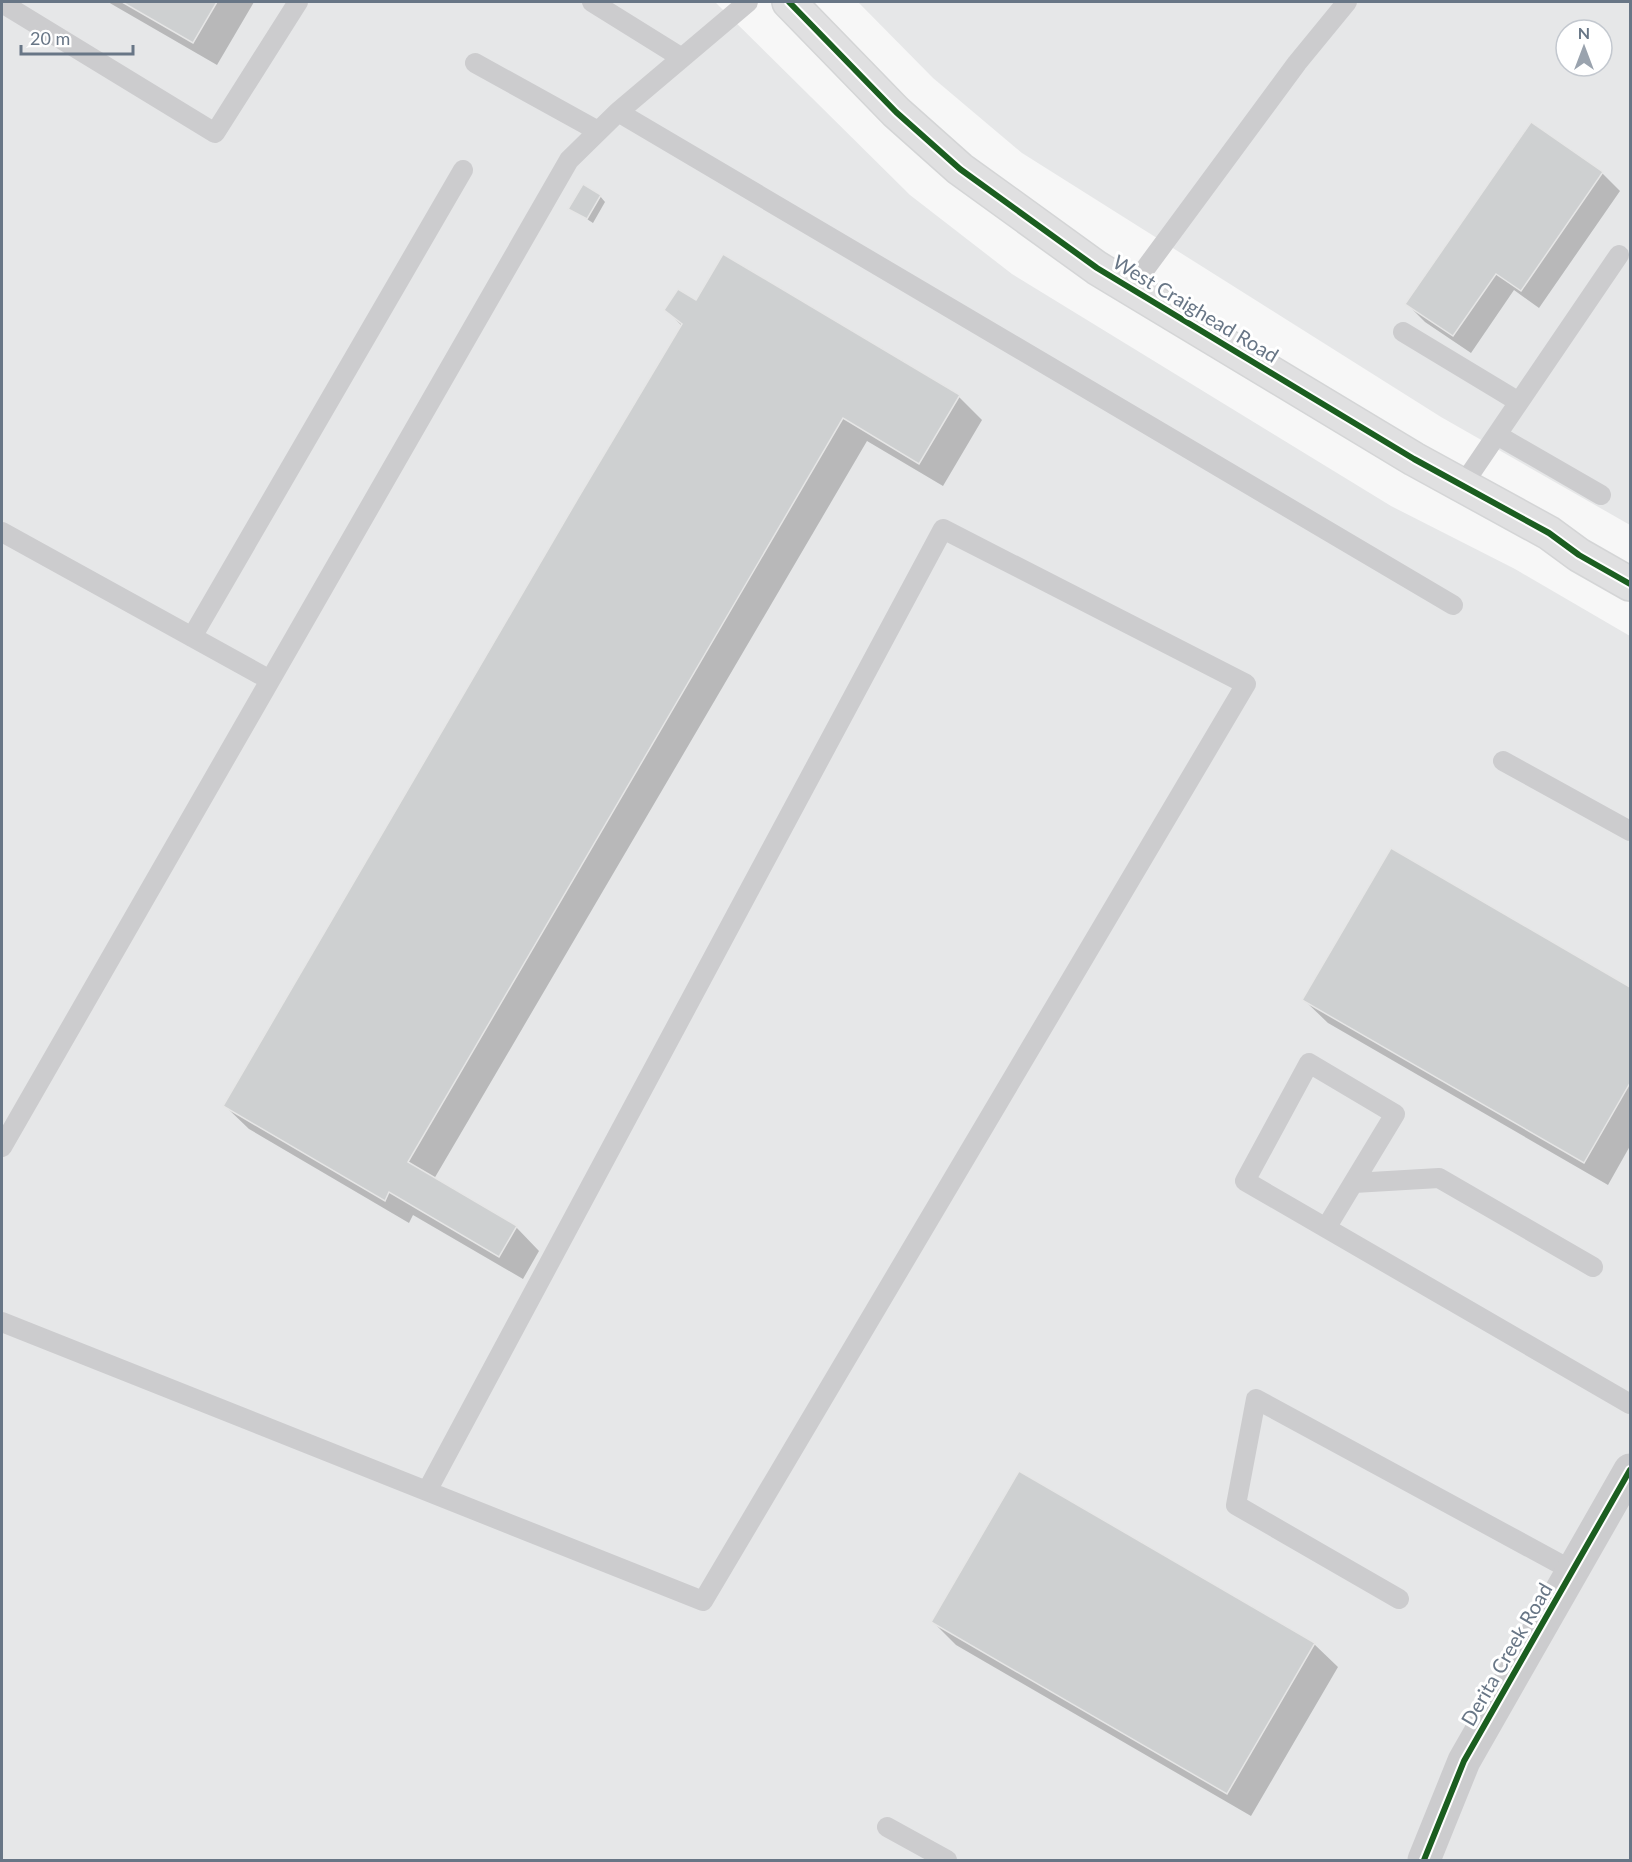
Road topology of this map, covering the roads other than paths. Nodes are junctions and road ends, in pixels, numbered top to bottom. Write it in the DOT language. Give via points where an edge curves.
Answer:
graph roads {
  1 [pos="298,2"];
  2 [pos="592,2"];
  3 [pos="748,2"];
  4 [pos="789,2"];
  5 [pos="1347,2"];
  6 [pos="2,3"];
  7 [pos="682,58"];
  8 [pos="475,63"];
  9 [pos="618,112"];
  10 [pos="598,132"];
  11 [pos="463,170"];
  12 [pos="1619,255"];
  13 [pos="1131,288"];
  14 [pos="1403,332"];
  15 [pos="1519,402"];
  16 [pos="1497,435"];
  17 [pos="1462,486"];
  18 [pos="1601,495"];
  19 [pos="2,532"];
  20 [pos="1628,579"];
  21 [pos="1453,605"];
  22 [pos="192,637"];
  23 [pos="270,680"];
  24 [pos="1503,761"];
  25 [pos="1630,831"];
  26 [pos="2,1148"];
  27 [pos="1354,1183"];
  28 [pos="1326,1228"];
  29 [pos="1593,1267"];
  30 [pos="2,1322"];
  31 [pos="1630,1404"];
  32 [pos="1630,1470"];
  33 [pos="427,1491"];
  34 [pos="1573,1571"];
  35 [pos="1399,1599"];
  36 [pos="887,1827"];
  37 [pos="947,1860"];
  38 [pos="1424,1860"];
  1 -- 6 [label="lane" via="215,133"];
  2 -- 7 [label="lane"];
  3 -- 7 [label="lane"];
  4 -- 13 [label="street, West Craighead Road" via="896,112 960,169"];
  5 -- 13 [label="lane" via="1297,63"];
  7 -- 9 [label="lane"];
  8 -- 10 [label="lane"];
  9 -- 10 [label="lane"];
  9 -- 21 [label="lane"];
  10 -- 23 [label="lane" via="569,160"];
  11 -- 22 [label="lane"];
  12 -- 15 [label="lane"];
  13 -- 17 [label="street, West Craighead Road"];
  14 -- 15 [label="lane"];
  15 -- 16 [label="lane"];
  16 -- 17 [label="lane"];
  16 -- 18 [label="lane"];
  17 -- 20 [label="street, West Craighead Road" via="1549,533 1579,555"];
  19 -- 22 [label="lane"];
  22 -- 23 [label="lane"];
  23 -- 26 [label="lane"];
  24 -- 25 [label="lane"];
  27 -- 28 [label="lane"];
  27 -- 28 [label="lane" via="1395,1114 1309,1063 1245,1181"];
  27 -- 29 [label="lane" via="1438,1178"];
  28 -- 31 [label="lane"];
  30 -- 33 [label="lane"];
  32 -- 34 [label="street, Derita Creek Road"];
  33 -- 33 [label="lane" via="703,1601 1246,684 943,529"];
  34 -- 35 [label="lane" via="1256,1399 1236,1505"];
  34 -- 38 [label="street, Derita Creek Road" via="1464,1761"];
  36 -- 37 [label="lane"];
}
